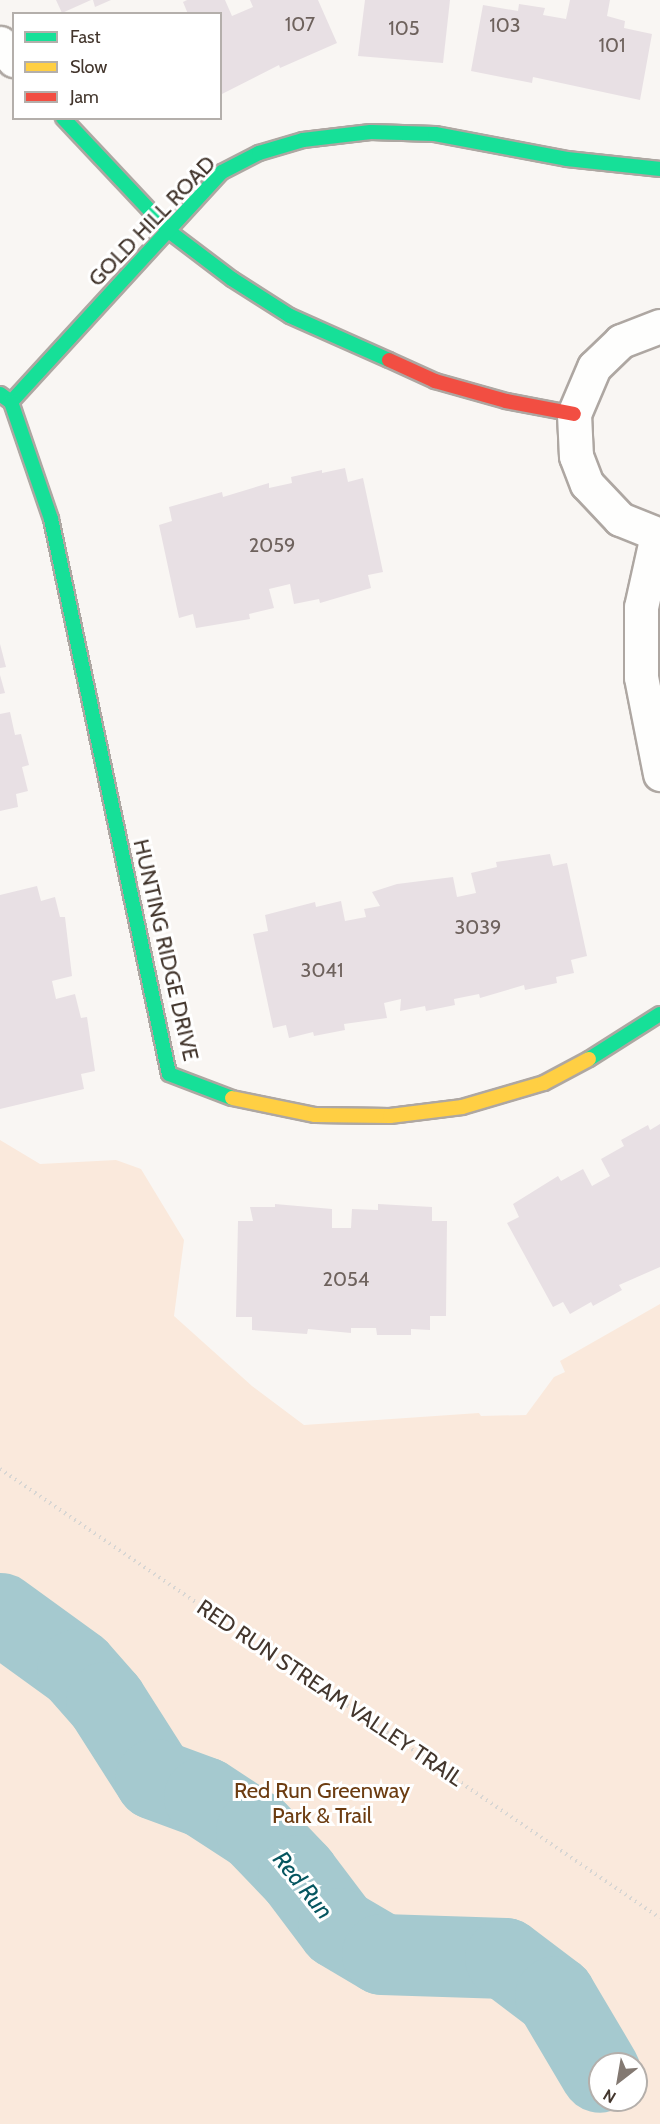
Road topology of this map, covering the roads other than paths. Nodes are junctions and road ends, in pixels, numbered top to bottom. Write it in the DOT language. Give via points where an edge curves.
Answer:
graph roads {
  1 [pos="0,43"];
  2 [pos="12,58"];
  3 [pos="65,120"];
  4 [pos="660,169"];
  5 [pos="170,232"];
  6 [pos="660,326"];
  7 [pos="5,398"];
  8 [pos="574,414"];
  9 [pos="658,535"];
  10 [pos="660,774"];
  11 [pos="660,1014"];
  1 -- 2 [label="street"];
  3 -- 5 [label="street"];
  4 -- 5 [label="street, GOLD HILL ROAD" via="567,159 435,134 371,132 303,140 259,153 222,172"];
  5 -- 7 [label="street, GOLD HILL ROAD"];
  5 -- 8 [label="street" via="290,316 363,351 435,381 506,401"];
  6 -- 8 [label="street" via="621,341 594,367"];
  7 -- 11 [label="street, HUNTING RIDGE DRIVE" via="51,519 169,1074 239,1101 315,1115 390,1116 462,1107 544,1083"];
  8 -- 9 [label="street" via="576,456 587,484 621,519"];
  9 -- 10 [label="street" via="641,607 641,677"];
}
